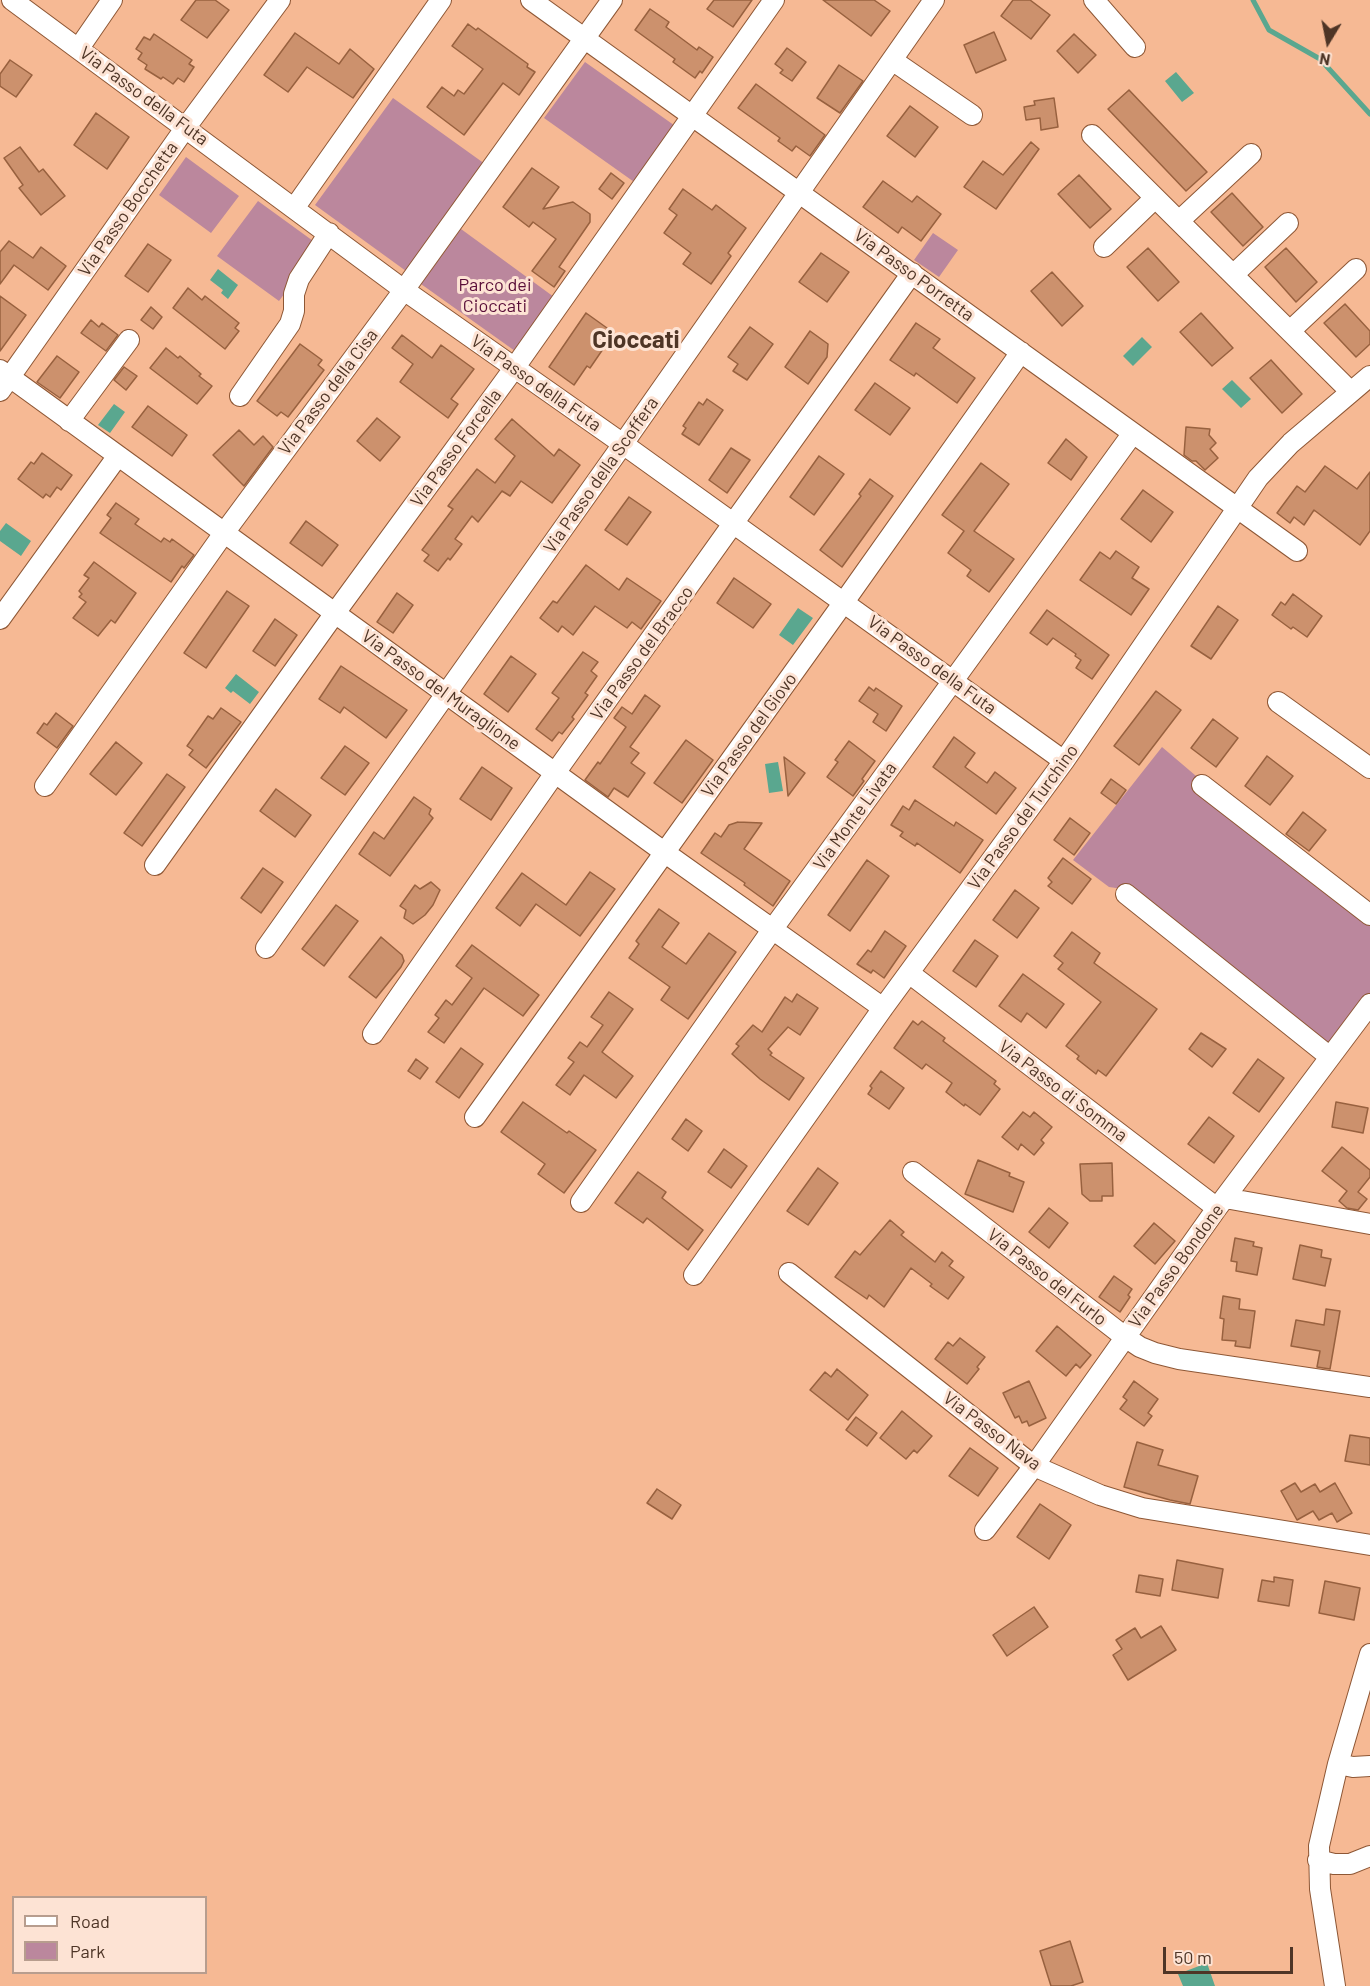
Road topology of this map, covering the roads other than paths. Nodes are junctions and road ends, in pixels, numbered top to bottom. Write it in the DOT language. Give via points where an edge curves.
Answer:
graph roads {
  1 [pos="12,0"];
  2 [pos="112,0"];
  3 [pos="280,0"];
  4 [pos="441,0"];
  5 [pos="531,0"];
  6 [pos="612,0"];
  7 [pos="774,0"];
  8 [pos="934,0"];
  9 [pos="1094,0"];
  10 [pos="585,39"];
  11 [pos="1135,47"];
  12 [pos="79,48"];
  13 [pos="892,60"];
  14 [pos="972,115"];
  15 [pos="693,116"];
  16 [pos="186,127"];
  17 [pos="1092,135"];
  18 [pos="1251,154"];
  19 [pos="800,193"];
  20 [pos="1155,198"];
  21 [pos="295,207"];
  22 [pos="1179,221"];
  23 [pos="1288,223"];
  24 [pos="329,233"];
  25 [pos="1104,247"];
  26 [pos="1356,269"];
  27 [pos="912,273"];
  28 [pos="1233,275"];
  29 [pos="404,290"];
  30 [pos="1290,331"];
  31 [pos="129,340"];
  32 [pos="1021,352"];
  33 [pos="515,367"];
  34 [pos="1370,376"];
  35 [pos="3,380"];
  36 [pos="1351,392"];
  37 [pos="240,396"];
  38 [pos="69,421"];
  39 [pos="1133,433"];
  40 [pos="623,444"];
  41 [pos="117,457"];
  42 [pos="1237,508"];
  43 [pos="734,524"];
  44 [pos="224,533"];
  45 [pos="1297,551"];
  46 [pos="844,602"];
  47 [pos="335,613"];
  48 [pos="0,619"];
  49 [pos="953,681"];
  50 [pos="446,694"];
  51 [pos="1278,702"];
  52 [pos="1064,761"];
  53 [pos="1370,768"];
  54 [pos="555,773"];
  55 [pos="1202,785"];
  56 [pos="45,786"];
  57 [pos="663,852"];
  58 [pos="155,865"];
  59 [pos="1126,894"];
  60 [pos="1370,915"];
  61 [pos="772,930"];
  62 [pos="266,948"];
  63 [pos="909,973"];
  64 [pos="1370,1004"];
  65 [pos="883,1008"];
  66 [pos="373,1034"];
  67 [pos="1330,1057"];
  68 [pos="474,1117"];
  69 [pos="913,1172"];
  70 [pos="581,1202"];
  71 [pos="1221,1203"];
  72 [pos="1370,1224"];
  73 [pos="789,1274"];
  74 [pos="694,1275"];
  75 [pos="1125,1337"];
  76 [pos="1370,1387"];
  77 [pos="1034,1466"];
  78 [pos="985,1530"];
  79 [pos="1370,1545"];
  80 [pos="1370,1654"];
  81 [pos="1338,1764"];
  82 [pos="1370,1766"];
  83 [pos="1370,1856"];
  84 [pos="1318,1860"];
  85 [pos="1335,1986"];
  1 -- 12 [label="street, Via Passo della Futa"];
  2 -- 12 [label="street"];
  3 -- 16 [label="street, Via Passo Bocchetta"];
  4 -- 21 [label="street"];
  5 -- 10 [label="street, Via Passo Porretta"];
  6 -- 10 [label="street, Via Passo della Cisa"];
  7 -- 15 [label="street, Via Passo Forcella"];
  8 -- 13 [label="street, Via Passo della Scoffera"];
  9 -- 11 [label="street"];
  10 -- 15 [label="street, Via Passo Porretta"];
  10 -- 29 [label="street, Via Passo della Cisa"];
  12 -- 16 [label="street, Via Passo della Futa"];
  13 -- 14 [label="street"];
  13 -- 19 [label="street, Via Passo della Scoffera"];
  15 -- 19 [label="street, Via Passo Porretta"];
  15 -- 33 [label="street, Via Passo Forcella"];
  16 -- 21 [label="street, Via Passo della Futa"];
  16 -- 35 [label="street, Via Passo Bocchetta"];
  17 -- 20 [label="street"];
  18 -- 22 [label="street"];
  19 -- 27 [label="street, Via Passo Porretta"];
  19 -- 40 [label="street, Via Passo della Scoffera"];
  20 -- 22 [label="street"];
  20 -- 25 [label="street"];
  21 -- 24 [label="street, Via Passo della Futa"];
  22 -- 28 [label="street"];
  23 -- 28 [label="street"];
  24 -- 29 [label="street, Via Passo della Futa"];
  24 -- 37 [label="street" via="299,279 288,328"];
  26 -- 30 [label="street"];
  27 -- 32 [label="street, Via Passo Porretta"];
  27 -- 43 [label="street, Via Passo del Bracco"];
  28 -- 30 [label="street"];
  29 -- 33 [label="street, Via Passo della Futa"];
  29 -- 44 [label="street, Via Passo della Cisa"];
  30 -- 36 [label="street"];
  31 -- 38 [label="street"];
  32 -- 39 [label="street, Via Passo Porretta"];
  32 -- 46 [label="street, Via Passo del Giovo"];
  33 -- 40 [label="street, Via Passo della Futa"];
  33 -- 47 [label="street, Via Passo Forcella"];
  34 -- 36 [label="street, Via Passo del Turchino"];
  35 -- 38 [label="street, Via Passo del Muraglione"];
  36 -- 42 [label="street, Via Passo del Turchino" via="1274,459"];
  38 -- 41 [label="street, Via Passo del Muraglione"];
  39 -- 42 [label="street, Via Passo Porretta"];
  39 -- 49 [label="street, Via Monte Livata"];
  40 -- 43 [label="street, Via Passo della Futa"];
  40 -- 50 [label="street, Via Passo della Scoffera"];
  41 -- 44 [label="street, Via Passo del Muraglione"];
  41 -- 48 [label="street"];
  42 -- 45 [label="street, Via Passo Porretta"];
  42 -- 52 [label="street, Via Passo del Turchino"];
  43 -- 46 [label="street, Via Passo della Futa"];
  43 -- 54 [label="street, Via Passo del Bracco"];
  44 -- 47 [label="street, Via Passo del Muraglione"];
  44 -- 56 [label="street, Via Passo della Cisa"];
  46 -- 49 [label="street, Via Passo della Futa"];
  46 -- 57 [label="street, Via Passo del Giovo"];
  47 -- 50 [label="street, Via Passo del Muraglione"];
  47 -- 58 [label="street, Via Passo Forcella"];
  49 -- 52 [label="street, Via Passo della Futa"];
  49 -- 61 [label="street, Via Monte Livata"];
  50 -- 54 [label="street, Via Passo del Muraglione"];
  50 -- 62 [label="street, Via Passo della Scoffera"];
  51 -- 53 [label="street"];
  52 -- 63 [label="street, Via Passo del Turchino"];
  54 -- 57 [label="street, Via Passo del Muraglione"];
  54 -- 66 [label="street, Via Passo del Bracco"];
  55 -- 60 [label="street"];
  57 -- 61 [label="street, Via Passo del Muraglione"];
  57 -- 68 [label="street, Via Passo del Giovo"];
  59 -- 67 [label="street"];
  61 -- 65 [label="street, Via Passo del Muraglione"];
  61 -- 70 [label="street, Via Monte Livata"];
  63 -- 65 [label="street, Via Passo del Turchino"];
  63 -- 71 [label="street, Via Passo di Somma"];
  64 -- 67 [label="street, Via Passo Bondone"];
  65 -- 74 [label="street, Via Passo del Turchino"];
  67 -- 71 [label="street, Via Passo Bondone"];
  69 -- 75 [label="street, Via Passo del Furlo"];
  71 -- 72 [label="street, Via Passo di Somma"];
  71 -- 75 [label="street, Via Passo Bondone"];
  73 -- 77 [label="street, Via Passo Nava"];
  75 -- 76 [label="street, Via Passo del Furlo" via="1172,1358"];
  75 -- 77 [label="street, Via Passo Bondone"];
  77 -- 78 [label="street, Via Passo Bondone"];
  77 -- 79 [label="street, Via Passo Nava" via="1109,1498 1153,1510"];
  80 -- 81 [label="street"];
  81 -- 82 [label="street"];
  81 -- 84 [label="street"];
  83 -- 84 [label="street" via="1350,1864"];
  84 -- 85 [label="street"];
}
